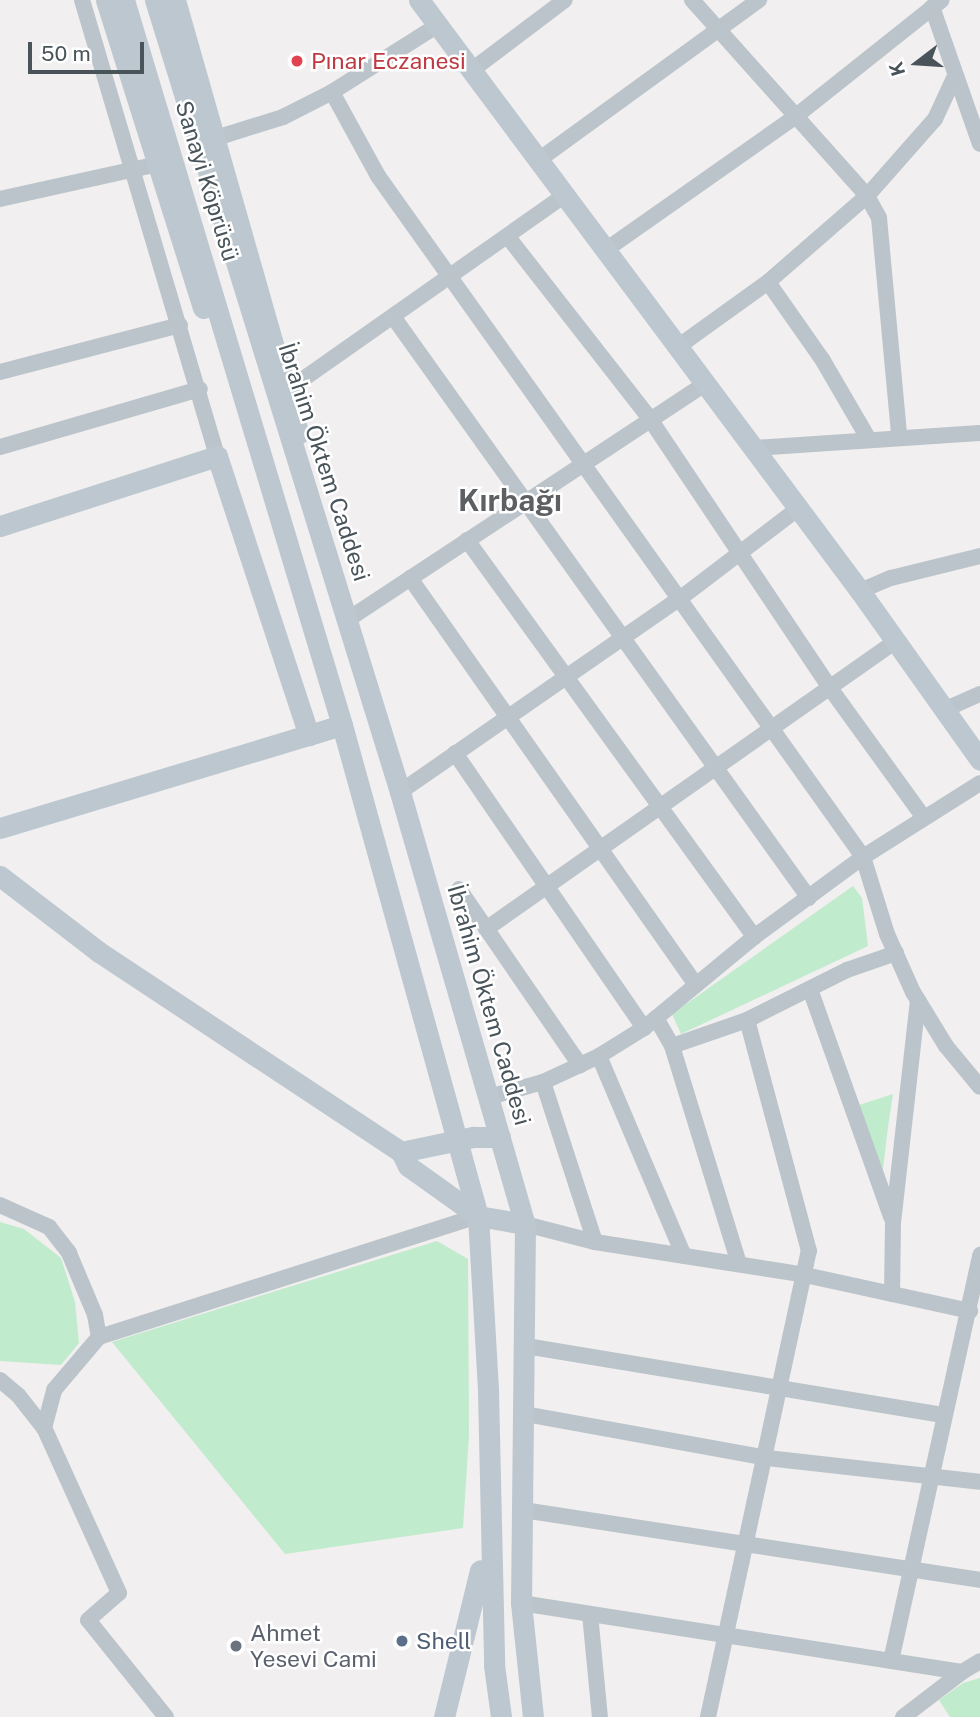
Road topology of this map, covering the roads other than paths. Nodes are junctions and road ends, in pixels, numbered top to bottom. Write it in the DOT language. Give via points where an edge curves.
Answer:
graph roads {
  1 [pos="82,0"];
  2 [pos="106,0"];
  3 [pos="124,0"];
  4 [pos="155,0"];
  5 [pos="175,0"];
  6 [pos="419,0"];
  7 [pos="565,0"];
  8 [pos="692,0"];
  9 [pos="759,0"];
  10 [pos="937,4"];
  11 [pos="438,25"];
  12 [pos="720,30"];
  13 [pos="472,70"];
  14 [pos="954,78"];
  15 [pos="332,92"];
  16 [pos="796,116"];
  17 [pos="216,138"];
  18 [pos="980,144"];
  19 [pos="540,159"];
  20 [pos="158,164"];
  21 [pos="136,170"];
  22 [pos="566,194"];
  23 [pos="867,196"];
  24 [pos="0,199"];
  25 [pos="508,236"];
  26 [pos="607,249"];
  27 [pos="449,278"];
  28 [pos="768,282"];
  29 [pos="394,318"];
  30 [pos="180,325"];
  31 [pos="254,330"];
  32 [pos="678,346"];
  33 [pos="0,372"];
  34 [pos="706,383"];
  35 [pos="200,389"];
  36 [pos="289,389"];
  37 [pos="650,419"];
  38 [pos="980,433"];
  39 [pos="899,435"];
  40 [pos="868,438"];
  41 [pos="0,447"];
  42 [pos="754,448"];
  43 [pos="217,456"];
  44 [pos="582,464"];
  45 [pos="523,503"];
  46 [pos="799,508"];
  47 [pos="0,526"];
  48 [pos="467,540"];
  49 [pos="289,542"];
  50 [pos="321,543"];
  51 [pos="738,554"];
  52 [pos="980,556"];
  53 [pos="410,578"];
  54 [pos="860,591"];
  55 [pos="682,597"];
  56 [pos="347,620"];
  57 [pos="622,638"];
  58 [pos="896,641"];
  59 [pos="567,676"];
  60 [pos="830,688"];
  61 [pos="980,694"];
  62 [pos="946,709"];
  63 [pos="507,716"];
  64 [pos="342,725"];
  65 [pos="774,728"];
  66 [pos="309,734"];
  67 [pos="455,753"];
  68 [pos="980,760"];
  69 [pos="717,766"];
  70 [pos="980,783"];
  71 [pos="400,792"];
  72 [pos="659,804"];
  73 [pos="924,818"];
  74 [pos="0,828"];
  75 [pos="600,846"];
  76 [pos="863,857"];
  77 [pos="0,876"];
  78 [pos="548,884"];
  79 [pos="458,890"];
  80 [pos="809,898"];
  81 [pos="485,929"];
  82 [pos="754,936"];
  83 [pos="896,953"];
  84 [pos="696,985"];
  85 [pos="810,989"];
  86 [pos="918,1000"];
  87 [pos="747,1020"];
  88 [pos="650,1023"];
  89 [pos="672,1046"];
  90 [pos="599,1056"];
  91 [pos="580,1065"];
  92 [pos="543,1082"];
  93 [pos="980,1087"];
  94 [pos="489,1097"];
  95 [pos="500,1137"];
  96 [pos="457,1142"];
  97 [pos="401,1153"];
  98 [pos="1,1203"];
  99 [pos="478,1216"];
  100 [pos="893,1223"];
  101 [pos="525,1224"];
  102 [pos="595,1242"];
  103 [pos="980,1255"];
  104 [pos="684,1256"];
  105 [pos="738,1264"];
  106 [pos="805,1275"];
  107 [pos="892,1294"];
  108 [pos="970,1311"];
  109 [pos="99,1337"];
  110 [pos="526,1346"];
  111 [pos="0,1380"];
  112 [pos="781,1388"];
  113 [pos="524,1414"];
  114 [pos="944,1415"];
  115 [pos="44,1428"];
  116 [pos="766,1458"];
  117 [pos="928,1477"];
  118 [pos="980,1482"];
  119 [pos="487,1501"];
  120 [pos="523,1510"];
  121 [pos="748,1543"];
  122 [pos="910,1568"];
  123 [pos="980,1580"];
  124 [pos="521,1603"];
  125 [pos="590,1614"];
  126 [pos="729,1637"];
  127 [pos="891,1661"];
  128 [pos="980,1661"];
  129 [pos="962,1672"];
  130 [pos="166,1717"];
  131 [pos="444,1717"];
  132 [pos="501,1717"];
  133 [pos="533,1717"];
  134 [pos="600,1717"];
  135 [pos="708,1717"];
  136 [pos="903,1717"];
  1 -- 21 [label="street"];
  2 -- 20 [label="main road"];
  3 -- 49 [label="main road, Sanayi Köprüsü"];
  4 -- 31 [label="main road, Sanayi Köprüsü"];
  5 -- 17 [label="main road"];
  6 -- 11 [label="main road"];
  7 -- 13 [label="street"];
  8 -- 12 [label="street"];
  9 -- 12 [label="street"];
  10 -- 14 [label="street"];
  10 -- 16 [label="street"];
  11 -- 13 [label="main road"];
  11 -- 15 [label="street"];
  12 -- 16 [label="street"];
  12 -- 19 [label="street"];
  13 -- 19 [label="main road"];
  14 -- 18 [label="street"];
  14 -- 23 [label="street" via="935,119"];
  15 -- 17 [label="street" via="283,117"];
  15 -- 27 [label="street" via="378,176"];
  16 -- 23 [label="street"];
  16 -- 26 [label="street"];
  17 -- 36 [label="main road"];
  19 -- 22 [label="main road"];
  20 -- 21 [label="street"];
  20 -- 49 [label="main road" via="240,425"];
  21 -- 24 [label="street"];
  21 -- 30 [label="street"];
  22 -- 25 [label="street"];
  22 -- 26 [label="main road"];
  23 -- 28 [label="street"];
  23 -- 39 [label="street" via="879,218"];
  25 -- 27 [label="street"];
  25 -- 37 [label="street"];
  26 -- 32 [label="main road"];
  27 -- 29 [label="street"];
  27 -- 44 [label="street"];
  28 -- 32 [label="street"];
  28 -- 40 [label="street" via="822,359"];
  29 -- 36 [label="street"];
  29 -- 45 [label="street"];
  30 -- 33 [label="street"];
  30 -- 35 [label="street"];
  31 -- 50 [label="main road, İbrahim Öktem Caddesi"];
  32 -- 34 [label="main road"];
  34 -- 37 [label="street"];
  34 -- 42 [label="main road"];
  35 -- 41 [label="street"];
  35 -- 43 [label="street"];
  36 -- 50 [label="main road"];
  37 -- 44 [label="street"];
  37 -- 51 [label="street"];
  38 -- 39 [label="street"];
  39 -- 40 [label="street"];
  40 -- 42 [label="street"];
  42 -- 46 [label="main road"];
  43 -- 47 [label="main road"];
  43 -- 66 [label="main road"];
  44 -- 45 [label="street"];
  44 -- 55 [label="street"];
  45 -- 48 [label="street"];
  45 -- 57 [label="street"];
  46 -- 51 [label="street"];
  46 -- 54 [label="main road"];
  48 -- 53 [label="street"];
  48 -- 59 [label="street"];
  49 -- 64 [label="main road"];
  50 -- 56 [label="main road, İbrahim Öktem Caddesi"];
  51 -- 55 [label="street"];
  51 -- 60 [label="street"];
  52 -- 54 [label="street" via="891,578"];
  53 -- 56 [label="street"];
  53 -- 63 [label="street"];
  54 -- 58 [label="main road"];
  55 -- 57 [label="street"];
  55 -- 65 [label="street"];
  56 -- 71 [label="main road, İbrahim Öktem Caddesi"];
  57 -- 59 [label="street"];
  57 -- 69 [label="street"];
  58 -- 60 [label="street"];
  58 -- 62 [label="main road"];
  59 -- 63 [label="street"];
  59 -- 72 [label="street"];
  60 -- 65 [label="street"];
  60 -- 73 [label="street"];
  61 -- 62 [label="street"];
  62 -- 68 [label="main road"];
  63 -- 67 [label="street"];
  63 -- 75 [label="street"];
  64 -- 66 [label="main road"];
  64 -- 96 [label="main road"];
  65 -- 69 [label="street"];
  65 -- 76 [label="street"];
  66 -- 74 [label="main road"];
  67 -- 71 [label="street"];
  67 -- 78 [label="street"];
  69 -- 72 [label="street"];
  69 -- 80 [label="street"];
  70 -- 73 [label="street"];
  71 -- 94 [label="main road, İbrahim Öktem Caddesi"];
  72 -- 75 [label="street"];
  72 -- 82 [label="street"];
  73 -- 76 [label="street"];
  75 -- 78 [label="street"];
  75 -- 84 [label="street"];
  76 -- 80 [label="street"];
  76 -- 83 [label="street"];
  77 -- 97 [label="main road" via="99,952"];
  78 -- 81 [label="street"];
  78 -- 88 [label="street"];
  79 -- 81 [label="street"];
  80 -- 82 [label="street"];
  81 -- 91 [label="street"];
  82 -- 84 [label="street"];
  83 -- 85 [label="street"];
  83 -- 86 [label="street"];
  84 -- 88 [label="street"];
  85 -- 87 [label="street"];
  85 -- 100 [label="street"];
  86 -- 93 [label="street" via="946,1046"];
  86 -- 100 [label="street"];
  87 -- 89 [label="street"];
  87 -- 106 [label="street" via="809,1251"];
  88 -- 89 [label="street"];
  88 -- 90 [label="street"];
  89 -- 105 [label="street"];
  90 -- 91 [label="street"];
  90 -- 104 [label="street"];
  91 -- 92 [label="street"];
  92 -- 94 [label="street"];
  92 -- 102 [label="street"];
  94 -- 95 [label="main road, İbrahim Öktem Caddesi"];
  95 -- 96 [label="main road"];
  95 -- 101 [label="main road, İbrahim Öktem Caddesi"];
  96 -- 97 [label="main road"];
  96 -- 99 [label="main road"];
  97 -- 99 [label="main road" via="408,1166"];
  98 -- 109 [label="street" via="49,1227 69,1253 91,1304"];
  99 -- 101 [label="main road"];
  99 -- 109 [label="street"];
  99 -- 119 [label="main road" via="488,1391"];
  100 -- 107 [label="street"];
  101 -- 102 [label="street"];
  101 -- 110 [label="main road, İbrahim Öktem Caddesi"];
  102 -- 104 [label="street"];
  103 -- 108 [label="street"];
  104 -- 105 [label="street"];
  105 -- 106 [label="street"];
  106 -- 107 [label="street"];
  106 -- 112 [label="street"];
  107 -- 108 [label="street"];
  108 -- 114 [label="street"];
  109 -- 115 [label="street" via="54,1390"];
  110 -- 112 [label="street"];
  110 -- 113 [label="main road, İbrahim Öktem Caddesi"];
  111 -- 115 [label="street"];
  112 -- 114 [label="street"];
  112 -- 116 [label="street"];
  113 -- 116 [label="street"];
  113 -- 120 [label="main road, İbrahim Öktem Caddesi"];
  114 -- 117 [label="street"];
  115 -- 130 [label="street" via="119,1593 88,1620"];
  116 -- 117 [label="street"];
  116 -- 121 [label="street"];
  117 -- 118 [label="street"];
  117 -- 122 [label="street"];
  119 -- 131 [label="main road" via="478,1590"];
  119 -- 132 [label="main road" via="494,1665"];
  120 -- 121 [label="street"];
  120 -- 124 [label="main road, İbrahim Öktem Caddesi"];
  121 -- 122 [label="street"];
  121 -- 126 [label="street"];
  122 -- 123 [label="street"];
  122 -- 127 [label="street"];
  124 -- 125 [label="street"];
  124 -- 133 [label="main road, İbrahim Öktem Caddesi"];
  125 -- 126 [label="street"];
  125 -- 134 [label="street"];
  126 -- 127 [label="street"];
  126 -- 135 [label="street"];
  127 -- 129 [label="street"];
  128 -- 129 [label="street"];
  129 -- 136 [label="street"];
}
